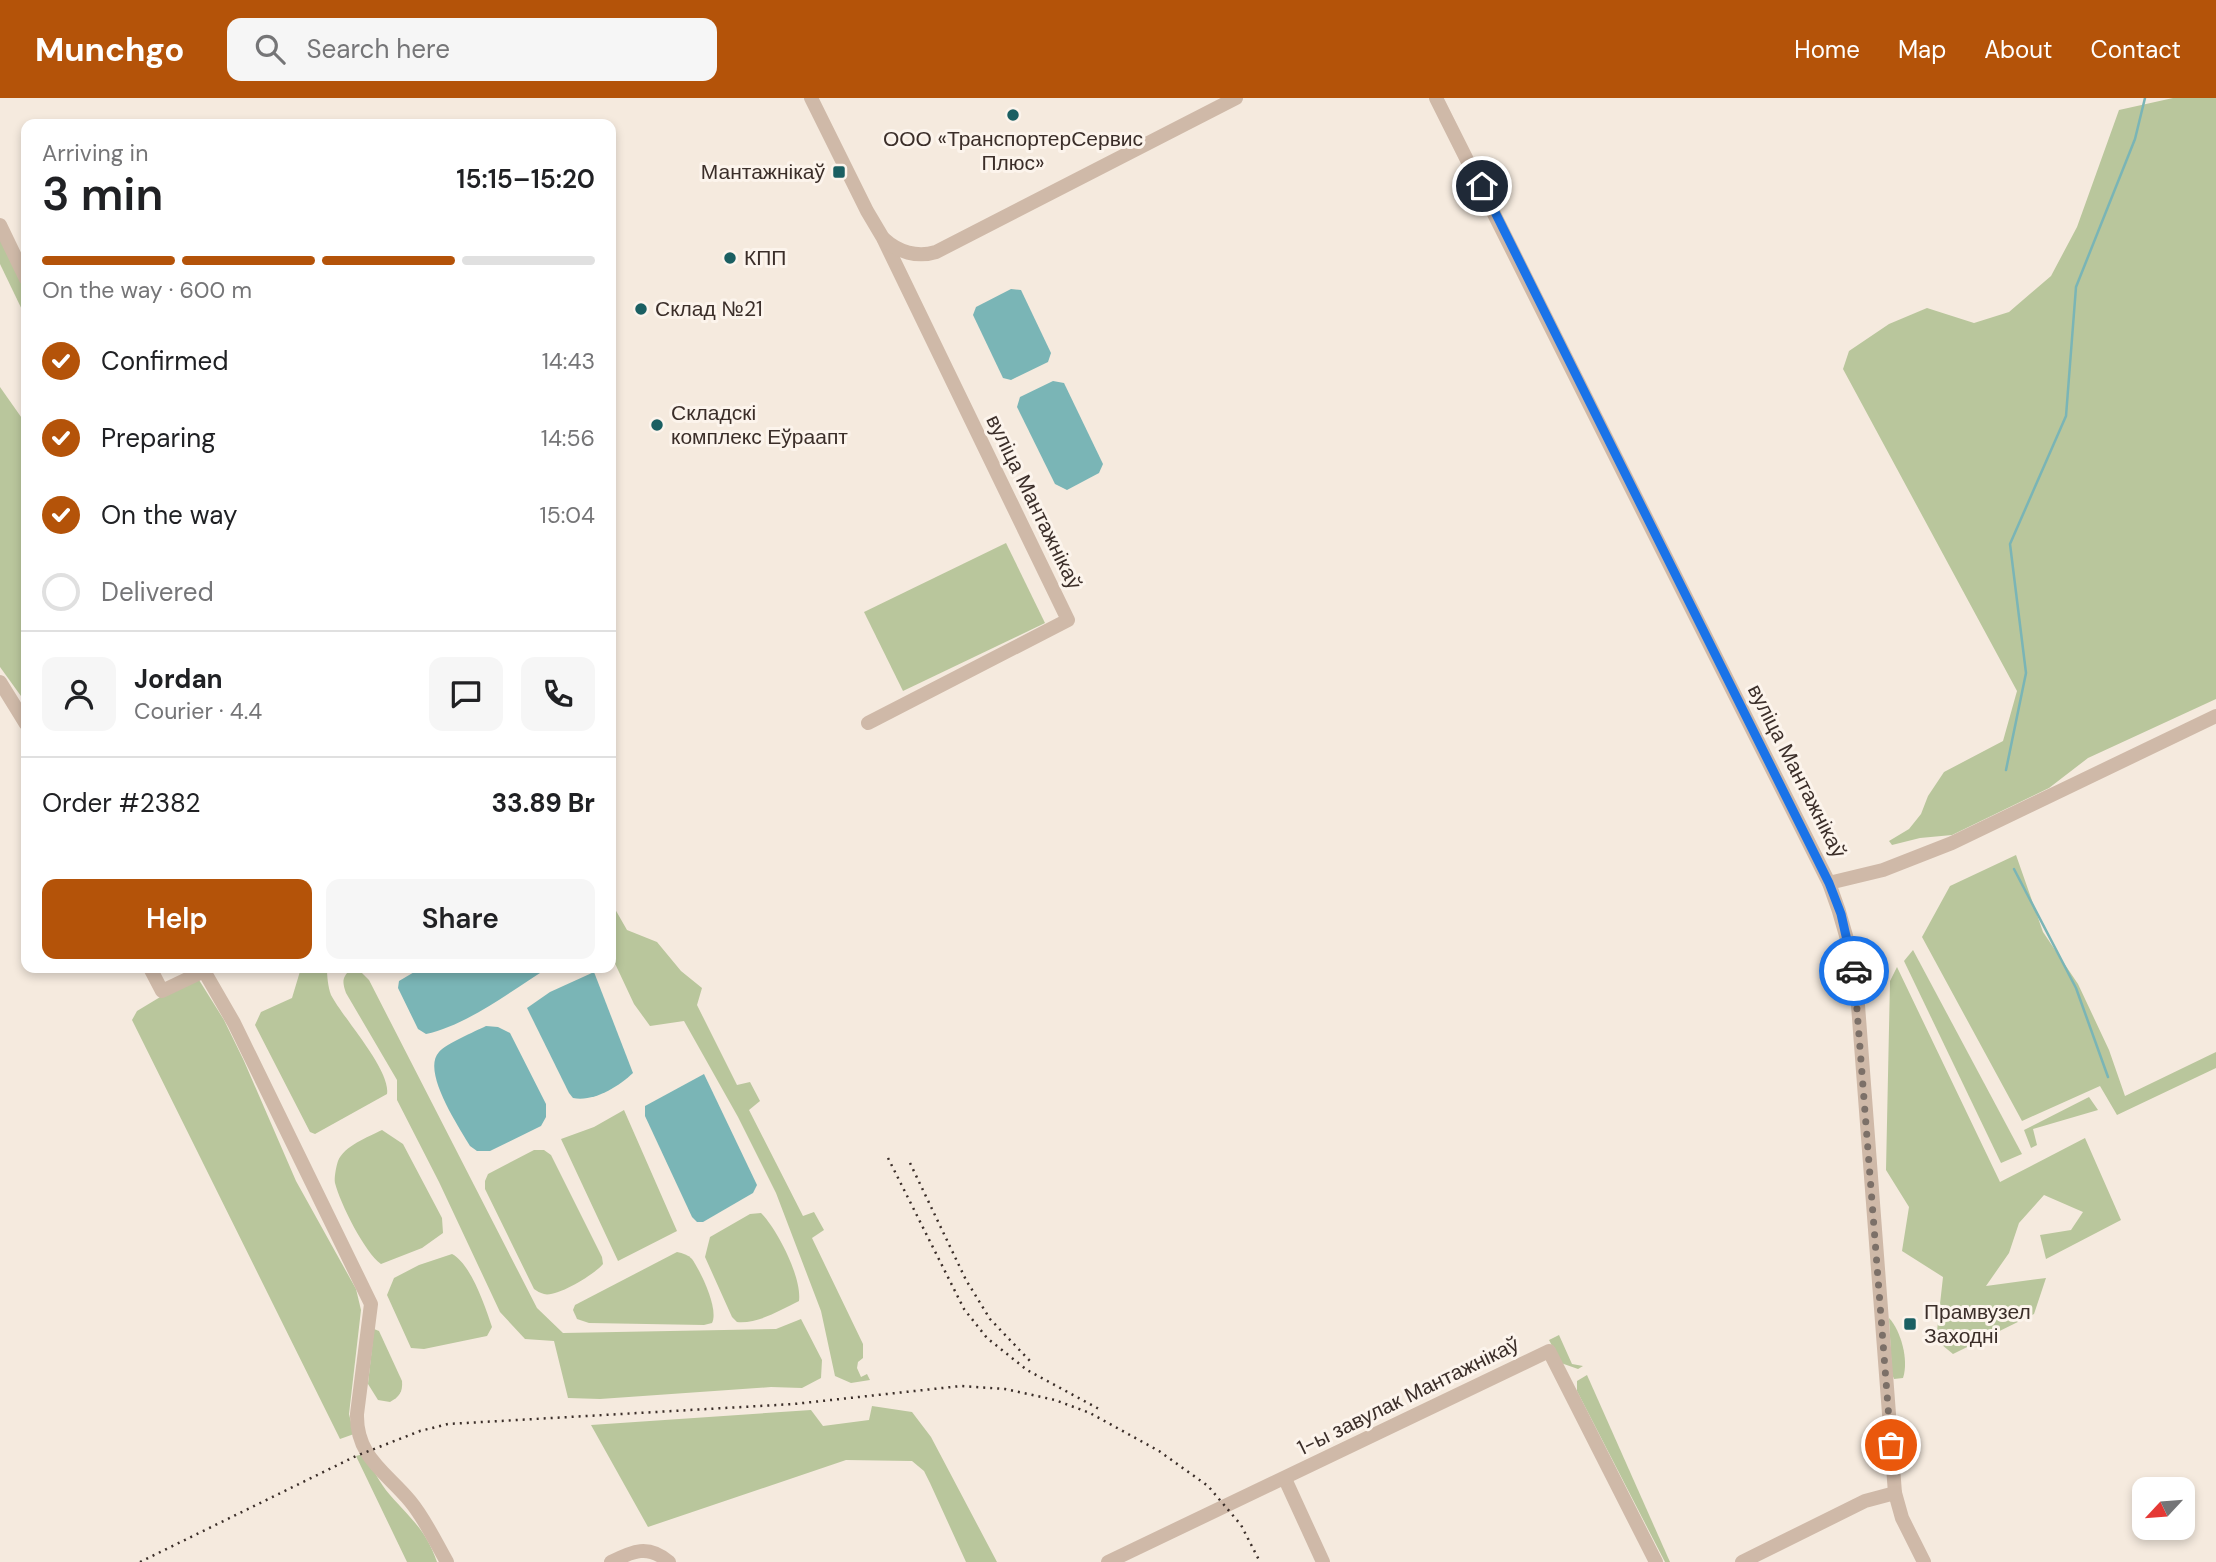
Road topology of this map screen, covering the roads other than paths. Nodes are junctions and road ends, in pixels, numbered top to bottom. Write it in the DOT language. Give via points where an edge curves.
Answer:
graph roads {
  1 [pos="811,98"];
  2 [pos="1236,98"];
  3 [pos="1436,98"];
  4 [pos="0,225"];
  5 [pos="883,238"];
  6 [pos="927,254"];
  7 [pos="21,269"];
  8 [pos="905,285"];
  9 [pos="0,682"];
  10 [pos="21,716"];
  11 [pos="2216,716"];
  12 [pos="868,723"];
  13 [pos="1829,883"];
  14 [pos="153,973"];
  15 [pos="200,973"];
  16 [pos="205,973"];
  17 [pos="1284,1479"];
  18 [pos="1895,1493"];
  19 [pos="447,1562"];
  20 [pos="611,1562"];
  21 [pos="669,1562"];
  22 [pos="1108,1562"];
  23 [pos="1323,1562"];
  24 [pos="1656,1562"];
  25 [pos="1742,1562"];
  26 [pos="1924,1562"];
  1 -- 5 [label="street, вуліца Мантажнікаў"];
  2 -- 6 [label="street"];
  3 -- 13 [label="street, вуліца Мантажнікаў"];
  4 -- 7 [label="street"];
  5 -- 6 [label="street" via="904,252"];
  5 -- 8 [label="street, вуліца Мантажнікаў"];
  6 -- 8 [label="street" via="911,269"];
  8 -- 12 [label="street, вуліца Мантажнікаў" via="1068,620"];
  9 -- 10 [label="street"];
  11 -- 13 [label="street" via="1952,843 1883,870"];
  13 -- 18 [label="street, вуліца Мантажнікаў" via="1848,939 1857,992"];
  14 -- 15 [label="street" via="162,991"];
  16 -- 19 [label="street" via="371,1304 356,1427 366,1452 408,1499"];
  17 -- 22 [label="street, 1-ы завулак Мантажнікаў"];
  17 -- 23 [label="street"];
  17 -- 24 [label="street, 1-ы завулак Мантажнікаў" via="1549,1350"];
  18 -- 25 [label="street" via="1864,1501"];
  18 -- 26 [label="street, вуліца Мантажнікаў"];
  20 -- 21 [label="street" via="635,1550 659,1553"];
}
